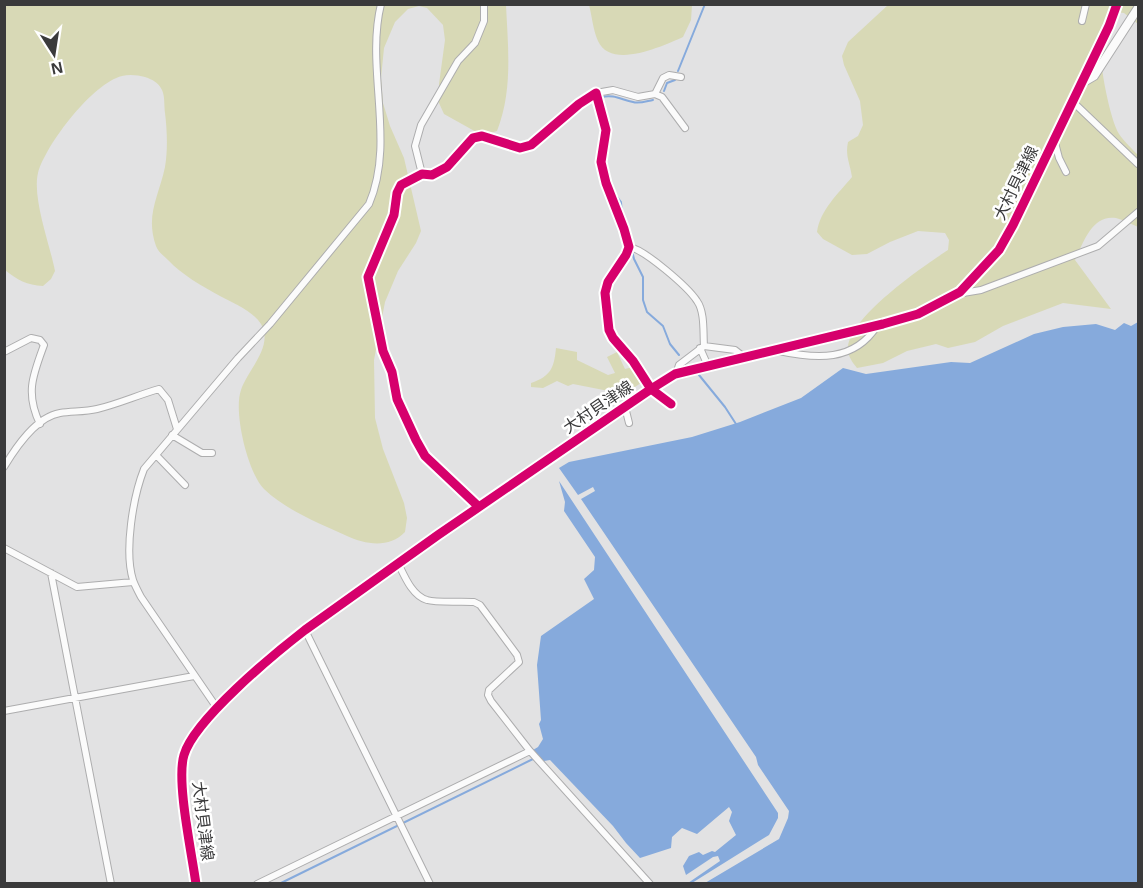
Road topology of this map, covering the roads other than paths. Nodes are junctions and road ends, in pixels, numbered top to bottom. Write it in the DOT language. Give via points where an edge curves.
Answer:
graph roads {
  1 [pos="381,4"];
  2 [pos="484,4"];
  3 [pos="1086,4"];
  4 [pos="1117,4"];
  5 [pos="1138,8"];
  6 [pos="1082,21"];
  7 [pos="681,77"];
  8 [pos="1082,83"];
  9 [pos="596,93"];
  10 [pos="655,94"];
  11 [pos="1073,102"];
  12 [pos="686,128"];
  13 [pos="1054,137"];
  14 [pos="1138,164"];
  15 [pos="1066,172"];
  16 [pos="422,174"];
  17 [pos="1138,212"];
  18 [pos="632,247"];
  19 [pos="954,295"];
  20 [pos="877,326"];
  21 [pos="702,347"];
  22 [pos="775,350"];
  23 [pos="4,352"];
  24 [pos="744,357"];
  25 [pos="708,366"];
  26 [pos="675,374"];
  27 [pos="651,389"];
  28 [pos="671,404"];
  29 [pos="625,407"];
  30 [pos="629,423"];
  31 [pos="40,424"];
  32 [pos="177,429"];
  33 [pos="172,435"];
  34 [pos="212,453"];
  35 [pos="156,455"];
  36 [pos="4,467"];
  37 [pos="185,485"];
  38 [pos="479,507"];
  39 [pos="4,548"];
  40 [pos="398,563"];
  41 [pos="51,573"];
  42 [pos="133,582"];
  43 [pos="305,630"];
  44 [pos="194,676"];
  45 [pos="74,697"];
  46 [pos="217,708"];
  47 [pos="4,711"];
  48 [pos="530,752"];
  49 [pos="398,818"];
  50 [pos="111,884"];
  51 [pos="196,884"];
  52 [pos="257,884"];
  53 [pos="430,884"];
  54 [pos="650,884"];
  1 -- 32 [label="street" via="376,28 381,158 369,204"];
  2 -- 16 [label="street" via="484,21 475,43 458,61 421,125 415,146"];
  3 -- 6 [label="street"];
  4 -- 8 [label="main road, 大村貝津線"];
  5 -- 8 [label="street" via="1094,76"];
  7 -- 10 [label="street" via="663,78"];
  8 -- 11 [label="main road, 大村貝津線"];
  9 -- 10 [label="street" via="613,90 638,97"];
  9 -- 16 [label="street" via="531,145 520,148 482,136 473,138 447,167 432,175"];
  9 -- 18 [label="street" via="606,130 601,162"];
  10 -- 12 [label="street" via="662,97"];
  11 -- 13 [label="main road, 大村貝津線"];
  11 -- 14 [label="street"];
  13 -- 15 [label="street"];
  13 -- 19 [label="main road, 大村貝津線" via="999,250"];
  16 -- 38 [label="street" via="401,185 397,193 368,285 397,399 416,440 425,456"];
  17 -- 19 [label="street" via="1098,246 981,290"];
  18 -- 21 [label="street" via="660,265 698,302"];
  18 -- 27 [label="street" via="608,282 606,315 613,338"];
  19 -- 20 [label="main road, 大村貝津線" via="918,314"];
  20 -- 22 [label="main road, 大村貝津線"];
  20 -- 22 [label="street" via="858,347 839,354 822,357"];
  21 -- 24 [label="street" via="735,350"];
  21 -- 25 [label="street"];
  21 -- 26 [label="street" via="679,365"];
  22 -- 24 [label="main road, 大村貝津線"];
  23 -- 31 [label="street" via="31,338 44,345 32,378 31,396"];
  24 -- 25 [label="main road, 大村貝津線"];
  25 -- 26 [label="main road, 大村貝津線"];
  26 -- 27 [label="main road, 大村貝津線"];
  27 -- 28 [label="street"];
  27 -- 29 [label="main road, 大村貝津線"];
  29 -- 30 [label="street"];
  29 -- 38 [label="main road, 大村貝津線"];
  31 -- 32 [label="street" via="59,413 99,408 159,389 168,400"];
  31 -- 36 [label="street" via="15,448"];
  32 -- 33 [label="street"];
  33 -- 34 [label="street" via="202,453"];
  33 -- 35 [label="street"];
  35 -- 37 [label="street"];
  35 -- 42 [label="street" via="137,485 129,560"];
  38 -- 40 [label="main road, 大村貝津線"];
  39 -- 41 [label="street"];
  40 -- 43 [label="main road, 大村貝津線"];
  40 -- 48 [label="street" via="418,595 427,600 480,605 517,655 519,662 488,695"];
  41 -- 42 [label="street" via="77,587"];
  41 -- 45 [label="street"];
  42 -- 44 [label="street"];
  43 -- 46 [label="main road, 大村貝津線"];
  43 -- 49 [label="street"];
  44 -- 45 [label="street"];
  44 -- 46 [label="street"];
  45 -- 47 [label="street"];
  45 -- 50 [label="street"];
  46 -- 51 [label="main road, 大村貝津線" via="197,731 184,755 183,783"];
  48 -- 49 [label="street"];
  48 -- 54 [label="street"];
  49 -- 52 [label="street"];
  49 -- 53 [label="street"];
}
